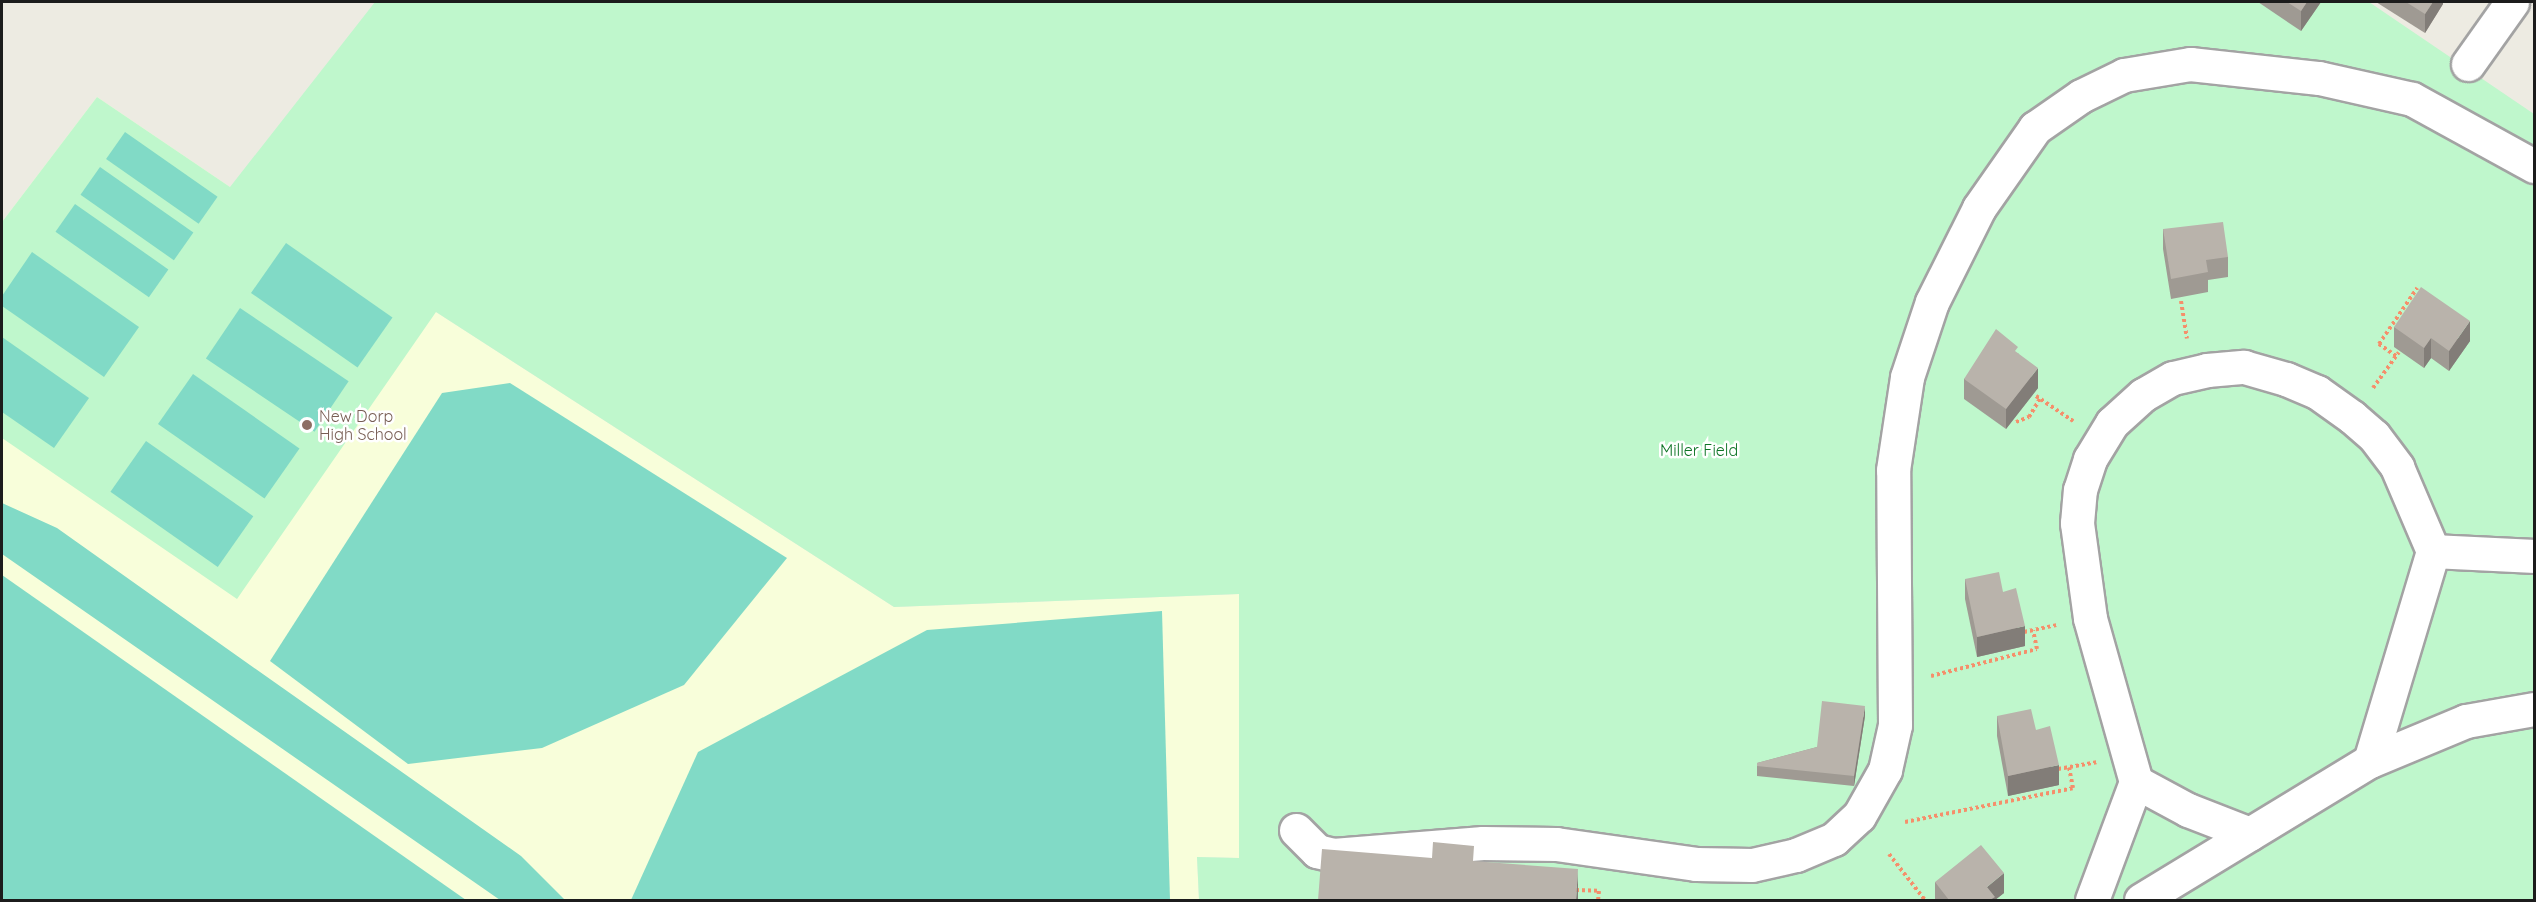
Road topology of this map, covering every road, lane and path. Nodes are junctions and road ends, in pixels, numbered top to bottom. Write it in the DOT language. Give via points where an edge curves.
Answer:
graph roads {
  1 [pos="2512,2"];
  2 [pos="2468,64"];
  3 [pos="2535,166"];
  4 [pos="2417,288"];
  5 [pos="2181,301"];
  6 [pos="2188,344"];
  7 [pos="2371,391"];
  8 [pos="2016,422"];
  9 [pos="2079,425"];
  10 [pos="2433,551"];
  11 [pos="2535,556"];
  12 [pos="2067,623"];
  13 [pos="2033,630"];
  14 [pos="2024,632"];
  15 [pos="1931,676"];
  16 [pos="2535,709"];
  17 [pos="2100,761"];
  18 [pos="2370,761"];
  19 [pos="2068,767"];
  20 [pos="2058,769"];
  21 [pos="2136,782"];
  22 [pos="1905,822"];
  23 [pos="1296,830"];
  24 [pos="2250,834"];
  25 [pos="1889,854"];
  26 [pos="1565,889"];
  27 [pos="1598,900"];
  28 [pos="1925,900"];
  29 [pos="2092,900"];
  30 [pos="2141,900"];
  1 -- 2 [label="street"];
  3 -- 23 [label="street" via="2412,99 2319,78 2190,64 2124,75 2081,96 2035,128 1979,208 1932,302 1907,377 1893,470 1895,725 1885,770 1859,816 1834,839 1796,855 1752,865 1696,864 1556,844 1483,843 1334,855 1317,851"];
  4 -- 7 [label="path" via="2379,344 2397,354"];
  5 -- 6 [label="path"];
  8 -- 9 [label="path" via="2029,417 2038,398"];
  10 -- 11 [label="street"];
  10 -- 18 [label="street"];
  10 -- 21 [label="street" via="2397,467 2374,436 2318,392 2244,367 2172,378 2143,395 2112,423 2090,459 2080,490 2077,524 2090,618"];
  12 -- 13 [label="path"];
  13 -- 14 [label="path"];
  13 -- 15 [label="path" via="2037,649"];
  16 -- 18 [label="street" via="2466,721"];
  17 -- 19 [label="path"];
  18 -- 24 [label="street"];
  19 -- 20 [label="path"];
  19 -- 22 [label="path" via="2073,788"];
  21 -- 24 [label="street" via="2188,810"];
  21 -- 29 [label="street"];
  24 -- 30 [label="street"];
  25 -- 28 [label="path"];
  26 -- 27 [label="path" via="1599,891"];
}
